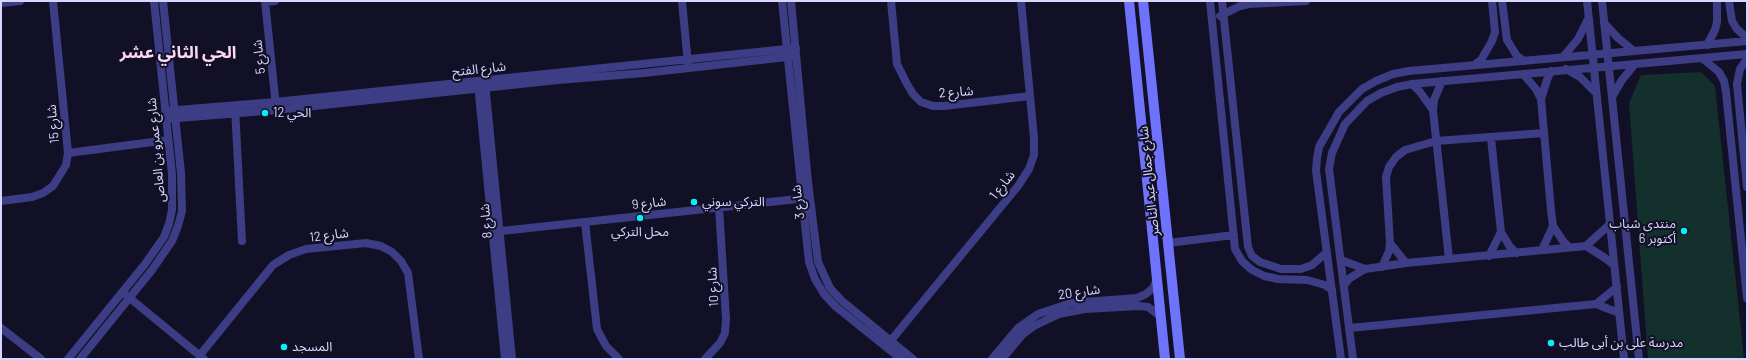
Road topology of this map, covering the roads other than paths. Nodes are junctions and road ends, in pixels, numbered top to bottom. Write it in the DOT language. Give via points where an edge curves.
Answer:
graph roads {
  1 [pos="20,1"];
  2 [pos="53,1"];
  3 [pos="154,1"];
  4 [pos="163,1"];
  5 [pos="275,1"];
  6 [pos="682,1"];
  7 [pos="782,1"];
  8 [pos="790,1"];
  9 [pos="891,1"];
  10 [pos="1020,1"];
  11 [pos="1129,1"];
  12 [pos="1143,1"];
  13 [pos="1210,1"];
  14 [pos="1222,1"];
  15 [pos="1306,1"];
  16 [pos="1492,1"];
  17 [pos="1502,1"];
  18 [pos="1587,1"];
  19 [pos="1602,1"];
  20 [pos="1717,1"];
  21 [pos="1729,1"];
  22 [pos="265,2"];
  23 [pos="1,3"];
  24 [pos="1247,3"];
  25 [pos="1730,12"];
  26 [pos="1718,13"];
  27 [pos="1224,14"];
  28 [pos="1589,18"];
  29 [pos="1212,20"];
  30 [pos="1604,23"];
  31 [pos="1504,31"];
  32 [pos="1495,32"];
  33 [pos="1747,40"];
  34 [pos="1707,45"];
  35 [pos="1634,51"];
  36 [pos="792,52"];
  37 [pos="1608,53"];
  38 [pos="1592,54"];
  39 [pos="1747,54"];
  40 [pos="1563,57"];
  41 [pos="1703,59"];
  42 [pos="1747,59"];
  43 [pos="1524,61"];
  44 [pos="688,64"];
  45 [pos="1635,64"];
  46 [pos="1474,65"];
  47 [pos="1609,65"];
  48 [pos="1594,67"];
  49 [pos="1566,70"];
  50 [pos="1551,71"];
  51 [pos="1523,74"];
  52 [pos="1442,81"];
  53 [pos="1412,84"];
  54 [pos="482,85"];
  55 [pos="1596,92"];
  56 [pos="1030,96"];
  57 [pos="1612,98"];
  58 [pos="1541,99"];
  59 [pos="1153,100"];
  60 [pos="1139,103"];
  61 [pos="276,106"];
  62 [pos="235,109"];
  63 [pos="1743,109"];
  64 [pos="1433,110"];
  65 [pos="175,114"];
  66 [pos="166,115"];
  67 [pos="1157,131"];
  68 [pos="1141,132"];
  69 [pos="1544,133"];
  70 [pos="1491,138"];
  71 [pos="168,140"];
  72 [pos="1436,141"];
  73 [pos="68,153"];
  74 [pos="1747,188"];
  75 [pos="806,199"];
  76 [pos="1,201"];
  77 [pos="718,207"];
  78 [pos="585,222"];
  79 [pos="1610,224"];
  80 [pos="1554,226"];
  81 [pos="495,231"];
  82 [pos="1501,232"];
  83 [pos="1234,235"];
  84 [pos="242,241"];
  85 [pos="1168,243"];
  86 [pos="1390,243"];
  87 [pos="1586,246"];
  88 [pos="1570,248"];
  89 [pos="1542,250"];
  90 [pos="1327,252"];
  91 [pos="1517,253"];
  92 [pos="1745,255"];
  93 [pos="1489,256"];
  94 [pos="1449,259"];
  95 [pos="1341,260"];
  96 [pos="1406,264"];
  97 [pos="1614,265"];
  98 [pos="1382,267"];
  99 [pos="1290,269"];
  100 [pos="1365,269"];
  101 [pos="1157,278"];
  102 [pos="1289,279"];
  103 [pos="1344,285"];
  104 [pos="1617,287"];
  105 [pos="1332,290"];
  106 [pos="123,292"];
  107 [pos="130,298"];
  108 [pos="1747,298"];
  109 [pos="1596,304"];
  110 [pos="1619,313"];
  111 [pos="1160,316"];
  112 [pos="1,328"];
  113 [pos="1350,328"];
  114 [pos="888,344"];
  115 [pos="202,357"];
  116 [pos="41,359"];
  117 [pos="68,359"];
  118 [pos="80,359"];
  119 [pos="418,359"];
  120 [pos="505,359"];
  121 [pos="512,359"];
  122 [pos="619,359"];
  123 [pos="705,359"];
  124 [pos="900,359"];
  125 [pos="914,359"];
  126 [pos="992,359"];
  127 [pos="1002,359"];
  128 [pos="1165,359"];
  129 [pos="1180,359"];
  130 [pos="1341,359"];
  131 [pos="1353,359"];
  132 [pos="1624,359"];
  133 [pos="1640,359"];
  1 -- 23 [label="street"];
  2 -- 73 [label="street, شارع 15"];
  3 -- 66 [label="street, شارع عمرو بن العاص"];
  4 -- 65 [label="street, شارع عمرو بن العاص"];
  5 -- 22 [label="street"];
  6 -- 44 [label="street"];
  7 -- 36 [label="street, شارع 3"];
  8 -- 36 [label="street, شارع 3"];
  9 -- 56 [label="street, شارع 2" via="897,64 913,94 921,102 944,106"];
  10 -- 56 [label="street, شارع 1"];
  11 -- 60 [label="main road, شارع جمال عبد الناصر"];
  12 -- 59 [label="main road, شارع جمال عبد الناصر"];
  13 -- 29 [label="street"];
  14 -- 27 [label="street"];
  15 -- 24 [label="street"];
  16 -- 32 [label="street"];
  17 -- 31 [label="street"];
  18 -- 28 [label="street"];
  19 -- 30 [label="street"];
  20 -- 26 [label="street"];
  21 -- 25 [label="street"];
  22 -- 61 [label="street, شارع 5"];
  24 -- 27 [label="street"];
  25 -- 26 [label="street"];
  25 -- 33 [label="street" via="1737,29"];
  26 -- 34 [label="street" via="1715,30"];
  27 -- 29 [label="street"];
  27 -- 99 [label="street" via="1248,247 1252,256 1269,267"];
  28 -- 38 [label="street"];
  28 -- 40 [label="street" via="1578,39"];
  29 -- 83 [label="street"];
  30 -- 35 [label="street"];
  30 -- 37 [label="street"];
  31 -- 32 [label="street" via="1500,36"];
  31 -- 43 [label="street" via="1511,48"];
  32 -- 46 [label="street" via="1488,51"];
  33 -- 34 [label="street"];
  34 -- 35 [label="street"];
  35 -- 37 [label="street"];
  36 -- 44 [label="street, شارع الفتح"];
  36 -- 75 [label="street, شارع 3"];
  37 -- 38 [label="street"];
  37 -- 47 [label="street"];
  38 -- 40 [label="street"];
  38 -- 48 [label="street"];
  39 -- 41 [label="street"];
  40 -- 43 [label="street"];
  41 -- 45 [label="street"];
  41 -- 92 [label="street" via="1719,72 1726,92"];
  42 -- 63 [label="street" via="1737,79"];
  43 -- 46 [label="street"];
  44 -- 54 [label="street, شارع الفتح"];
  45 -- 47 [label="street"];
  45 -- 57 [label="street"];
  46 -- 90 [label="street" via="1393,74 1362,89 1338,112 1316,158"];
  47 -- 48 [label="street"];
  47 -- 57 [label="street"];
  48 -- 49 [label="street"];
  48 -- 55 [label="street"];
  49 -- 50 [label="street"];
  49 -- 55 [label="street" via="1580,77"];
  50 -- 51 [label="street"];
  50 -- 58 [label="street"];
  51 -- 52 [label="street"];
  51 -- 58 [label="street"];
  52 -- 53 [label="street"];
  52 -- 64 [label="street" via="1437,90"];
  53 -- 64 [label="street"];
  53 -- 95 [label="street" via="1392,89 1368,101 1355,111 1337,138 1329,169"];
  54 -- 61 [label="street, شارع الفتح"];
  54 -- 81 [label="street, شارع 8"];
  55 -- 79 [label="street"];
  56 -- 114 [label="street, شارع 1" via="1034,155 1029,169"];
  57 -- 133 [label="street"];
  58 -- 69 [label="street"];
  59 -- 60 [label="main road" via="1146,106"];
  59 -- 67 [label="main road, شارع جمال عبد الناصر"];
  60 -- 68 [label="main road, شارع جمال عبد الناصر"];
  61 -- 62 [label="street, شارع الفتح"];
  62 -- 65 [label="street, شارع الفتح"];
  62 -- 84 [label="street"];
  63 -- 74 [label="street"];
  64 -- 72 [label="street"];
  65 -- 66 [label="street, شارع الفتح"];
  65 -- 107 [label="street, شارع عمرو بن العاص" via="182,195 178,226 163,255"];
  66 -- 71 [label="street, شارع عمرو بن العاص"];
  67 -- 68 [label="main road" via="1149,127"];
  67 -- 85 [label="main road, شارع جمال عبد الناصر"];
  68 -- 101 [label="main road, شارع جمال عبد الناصر"];
  69 -- 70 [label="street"];
  69 -- 80 [label="street"];
  70 -- 72 [label="street"];
  70 -- 82 [label="street"];
  71 -- 73 [label="street"];
  71 -- 106 [label="street, شارع عمرو بن العاص" via="173,195 169,224 156,250"];
  72 -- 86 [label="street" via="1405,150 1389,166 1385,185"];
  72 -- 94 [label="street"];
  73 -- 76 [label="street, شارع 15" via="66,165 53,186 32,197"];
  75 -- 77 [label="street, شارع 9"];
  75 -- 114 [label="street, شارع 3" via="818,262 830,288"];
  77 -- 78 [label="street, شارع 9"];
  77 -- 123 [label="street, شارع 10" via="726,319 720,343"];
  78 -- 81 [label="street, شارع 9"];
  78 -- 122 [label="street" via="597,329 606,346"];
  79 -- 87 [label="street"];
  79 -- 97 [label="street"];
  80 -- 88 [label="street"];
  80 -- 89 [label="street"];
  81 -- 120 [label="street, شارع 8"];
  81 -- 121 [label="street, شارع 8"];
  82 -- 91 [label="street"];
  82 -- 93 [label="street"];
  83 -- 85 [label="street"];
  83 -- 102 [label="street" via="1235,249 1242,261 1252,270 1264,276"];
  85 -- 129 [label="main road, شارع جمال عبد الناصر"];
  86 -- 96 [label="street"];
  86 -- 98 [label="street"];
  87 -- 88 [label="street"];
  87 -- 97 [label="street"];
  88 -- 89 [label="street"];
  89 -- 91 [label="street"];
  90 -- 99 [label="street" via="1312,265"];
  90 -- 105 [label="street"];
  91 -- 93 [label="street"];
  92 -- 108 [label="street"];
  93 -- 94 [label="street"];
  94 -- 96 [label="street"];
  95 -- 100 [label="street"];
  95 -- 103 [label="street"];
  96 -- 98 [label="street"];
  97 -- 104 [label="street"];
  98 -- 100 [label="street"];
  99 -- 102 [label="street" via="1293,275"];
  100 -- 103 [label="street"];
  101 -- 111 [label="main road, شارع جمال عبد الناصر"];
  101 -- 126 [label="street, شارع 20" via="1153,288 1137,298 1070,303 1038,314 1018,328"];
  102 -- 105 [label="street" via="1316,282"];
  103 -- 113 [label="street"];
  104 -- 109 [label="street"];
  104 -- 110 [label="street"];
  105 -- 130 [label="street"];
  106 -- 107 [label="street"];
  106 -- 117 [label="street, شارع عمرو بن العاص"];
  107 -- 115 [label="street"];
  107 -- 118 [label="street, شارع عمرو بن العاص"];
  109 -- 110 [label="street"];
  109 -- 113 [label="street"];
  110 -- 132 [label="street"];
  111 -- 127 [label="street, شارع 20" via="1148,307 1140,306 1086,309 1059,314 1040,322 1023,334"];
  111 -- 128 [label="main road, شارع جمال عبد الناصر"];
  112 -- 116 [label="street"];
  113 -- 131 [label="street"];
  114 -- 124 [label="street, شارع 3"];
  114 -- 125 [label="street, شارع 3"];
  115 -- 119 [label="street, شارع 12" via="273,265 289,255 306,250 366,243 381,246 392,252 408,273"];
}
